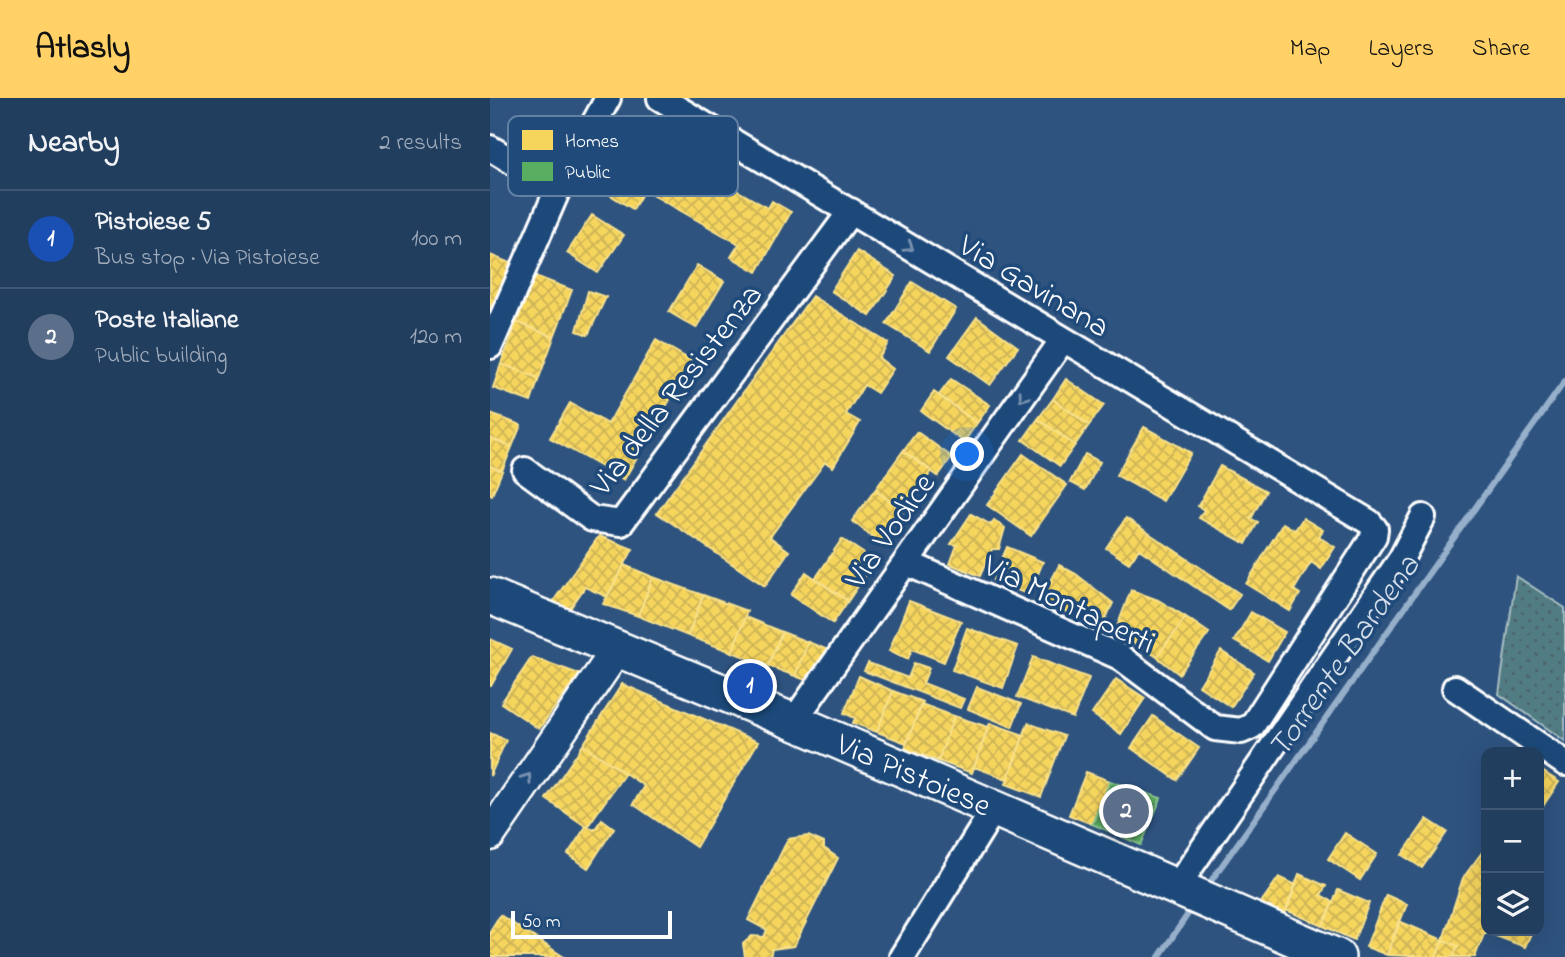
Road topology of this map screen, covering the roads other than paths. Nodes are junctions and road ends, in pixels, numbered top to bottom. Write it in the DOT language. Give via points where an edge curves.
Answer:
graph roads {
  1 [pos="608,98"];
  2 [pos="660,98"];
  3 [pos="598,116"];
  4 [pos="690,116"];
  5 [pos="738,144"];
  6 [pos="490,148"];
  7 [pos="508,159"];
  8 [pos="555,196"];
  9 [pos="851,211"];
  10 [pos="1062,341"];
  11 [pos="490,346"];
  12 [pos="525,470"];
  13 [pos="1423,517"];
  14 [pos="1375,529"];
  15 [pos="907,563"];
  16 [pos="490,596"];
  17 [pos="618,648"];
  18 [pos="1455,688"];
  19 [pos="793,722"];
  20 [pos="1565,764"];
  21 [pos="994,809"];
  22 [pos="490,835"];
  23 [pos="1183,890"];
  24 [pos="902,957"];
  25 [pos="1337,957"];
  1 -- 3 [label="street"];
  2 -- 4 [label="street, Via Gavinana"];
  5 -- 9 [label="street, Via Gavinana"];
  6 -- 7 [label="street"];
  8 -- 11 [label="street"];
  9 -- 10 [label="street, Via Gavinana, one-way"];
  9 -- 12 [label="street, Via della Resistenza" via="621,523 592,519"];
  10 -- 14 [label="street, Via Gavinana"];
  10 -- 15 [label="street, Via Vodice, one-way"];
  13 -- 23 [label="street" via="1401,559"];
  14 -- 15 [label="street, Via Montaperti" via="1252,726 1241,731 1215,728 1120,657"];
  15 -- 19 [label="street, Via Vodice"];
  16 -- 17 [label="main road, Via Pistoiese"];
  17 -- 19 [label="main road, Via Pistoiese"];
  22 -- 17 [label="street, one-way"];
  18 -- 20 [label="street"];
  19 -- 21 [label="main road, Via Pistoiese"];
  21 -- 23 [label="main road, Via Pistoiese"];
  21 -- 24 [label="street"];
  23 -- 25 [label="main road, Via Pistoiese"];
}
